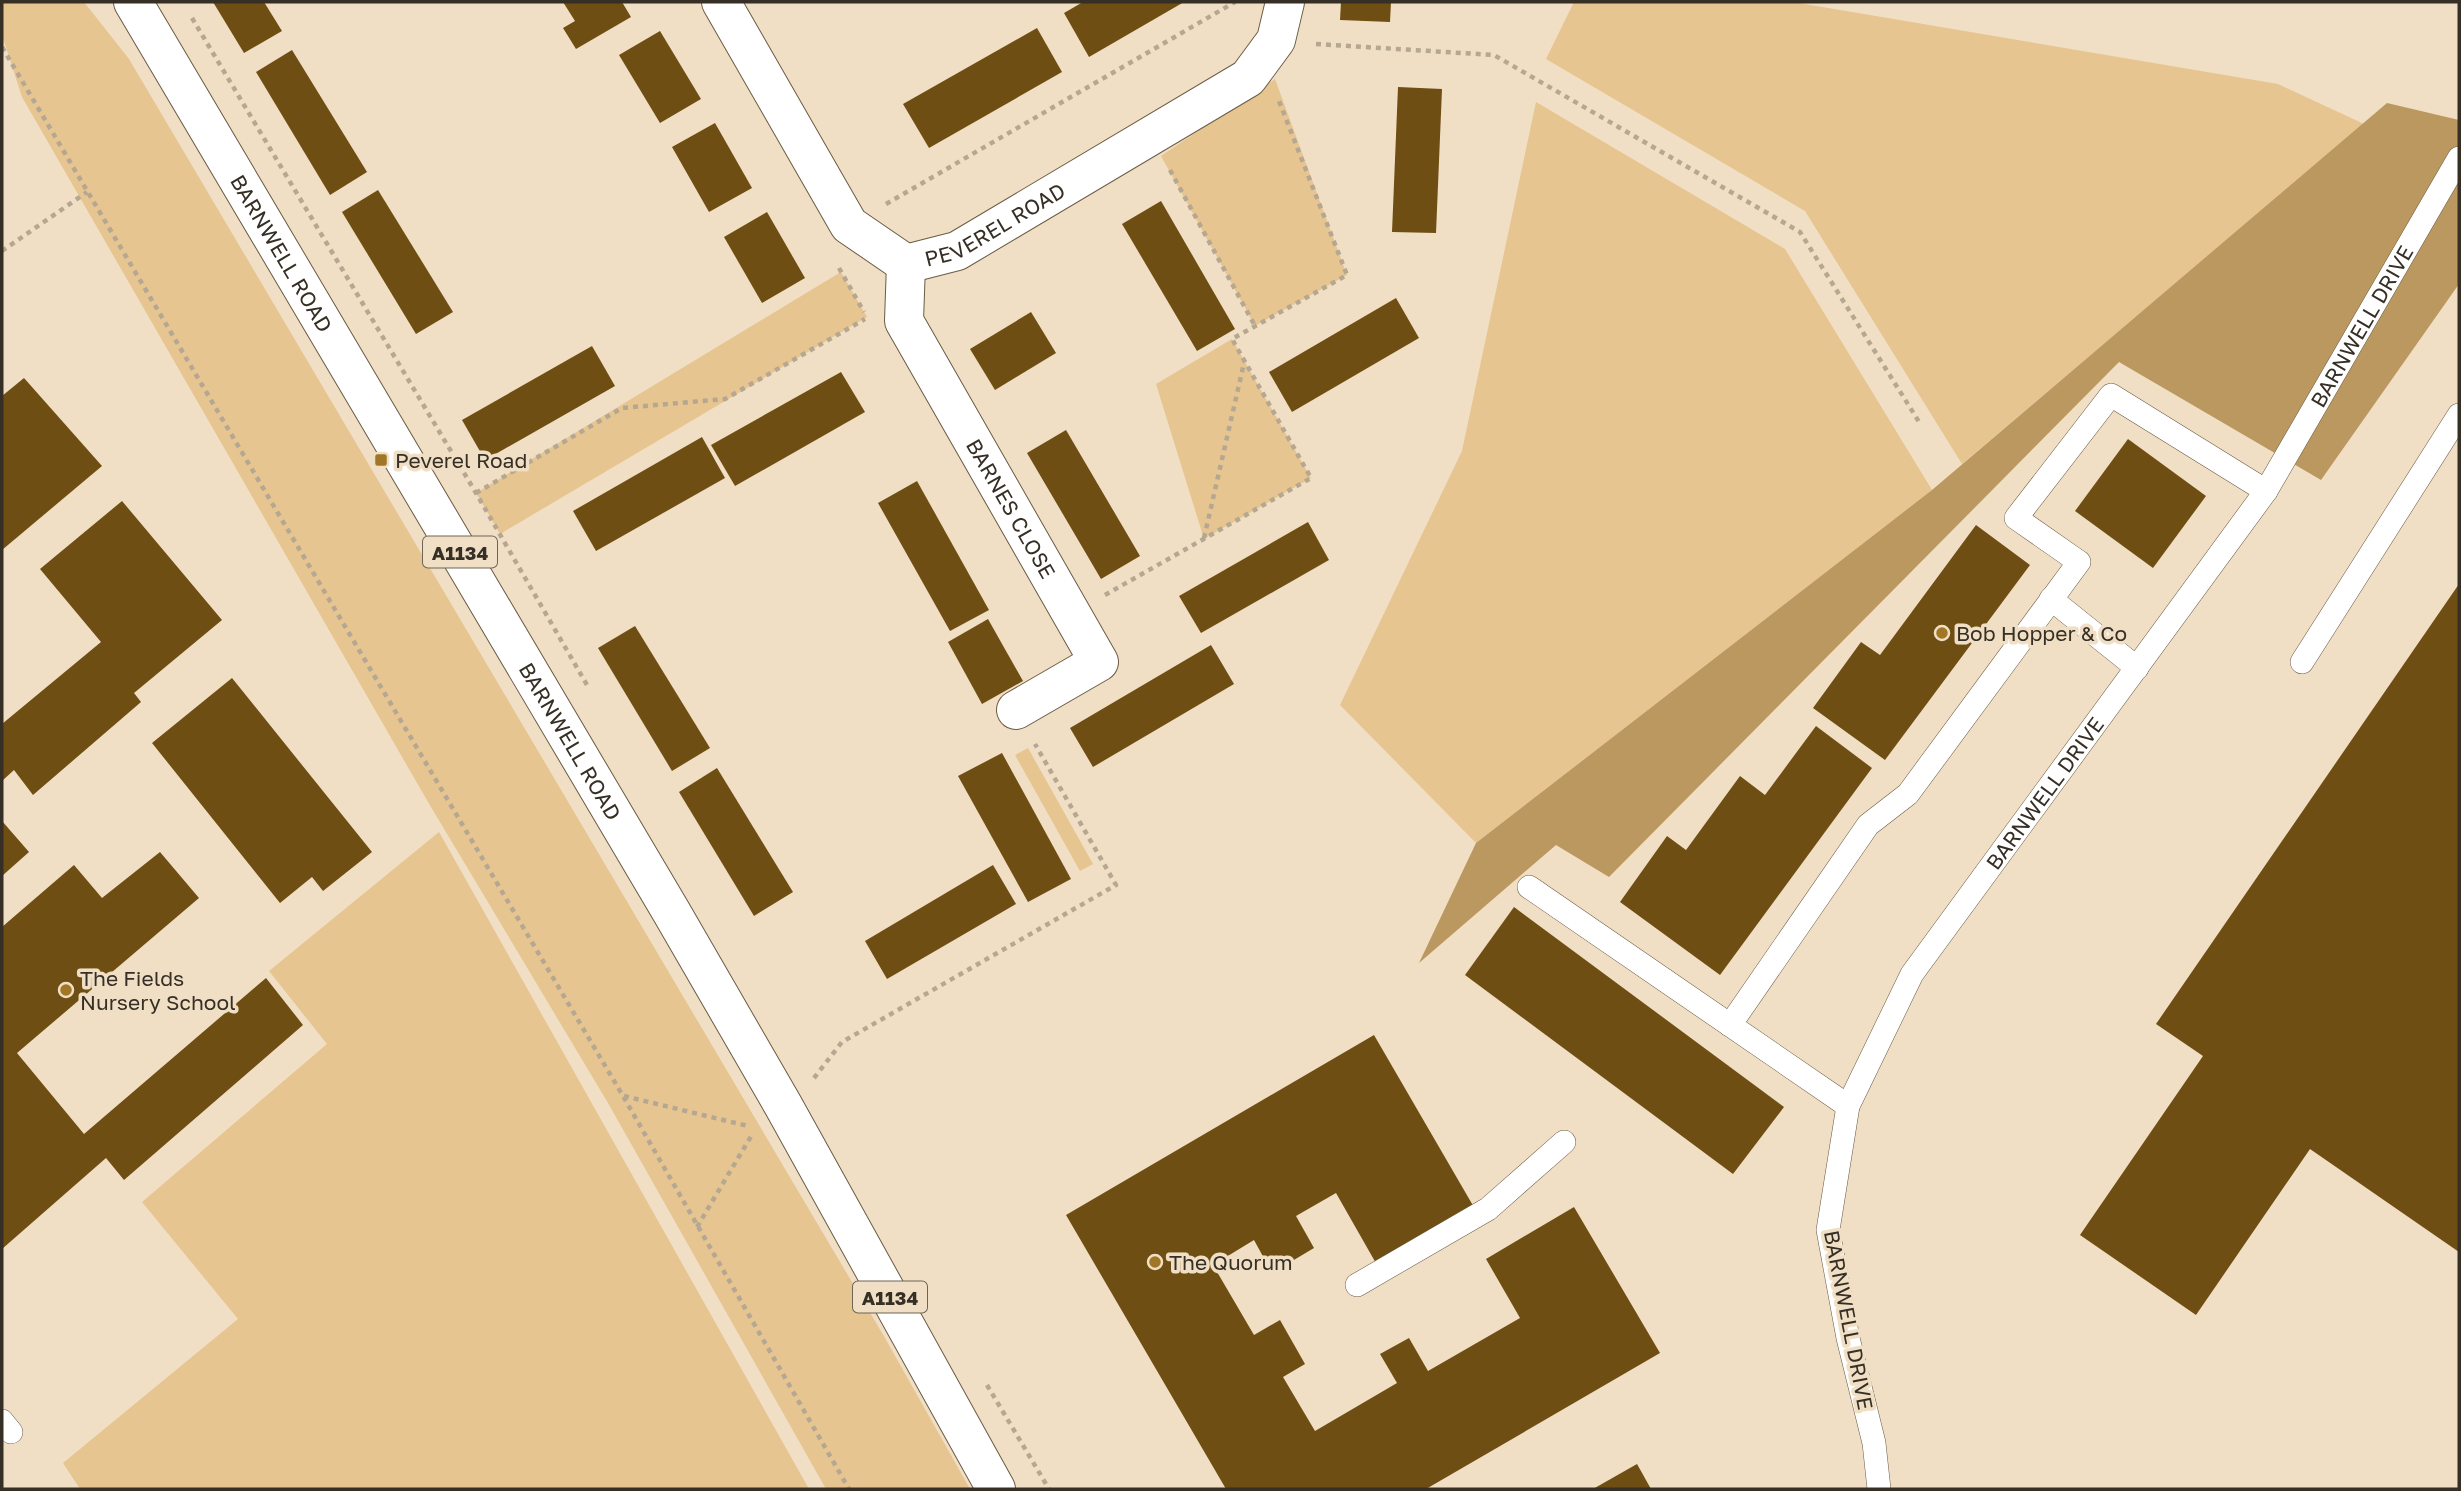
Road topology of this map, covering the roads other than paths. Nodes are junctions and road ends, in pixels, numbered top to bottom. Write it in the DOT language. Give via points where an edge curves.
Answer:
graph roads {
  1 [pos="133,2"];
  2 [pos="721,2"];
  3 [pos="1285,2"];
  4 [pos="2459,158"];
  5 [pos="906,264"];
  6 [pos="2459,415"];
  7 [pos="2266,491"];
  8 [pos="2052,599"];
  9 [pos="2302,663"];
  10 [pos="2137,668"];
  11 [pos="1016,710"];
  12 [pos="1530,887"];
  13 [pos="1730,1025"];
  14 [pos="1848,1106"];
  15 [pos="1564,1142"];
  16 [pos="1357,1285"];
  17 [pos="996,1489"];
  18 [pos="1879,1489"];
  1 -- 17 [label="main road, BARNWELL ROAD / A1134" via="672,913"];
  2 -- 5 [label="main road, PEVEREL ROAD" via="849,225"];
  3 -- 5 [label="main road, PEVEREL ROAD" via="1269,49 1248,78 957,251"];
  4 -- 7 [label="lane, BARNWELL DRIVE"];
  5 -- 11 [label="main road, BARNES CLOSE" via="904,321 1098,662"];
  6 -- 9 [label="lane"];
  7 -- 8 [label="lane" via="2111,395 2016,518 2079,562"];
  7 -- 10 [label="lane, BARNWELL DRIVE"];
  8 -- 10 [label="lane"];
  8 -- 13 [label="lane" via="1908,794 1867,825"];
  10 -- 14 [label="lane, BARNWELL DRIVE" via="1912,974"];
  12 -- 13 [label="lane"];
  13 -- 14 [label="lane"];
  14 -- 18 [label="lane, BARNWELL DRIVE" via="1828,1230 1874,1443"];
  15 -- 16 [label="lane" via="1488,1209"];
}
